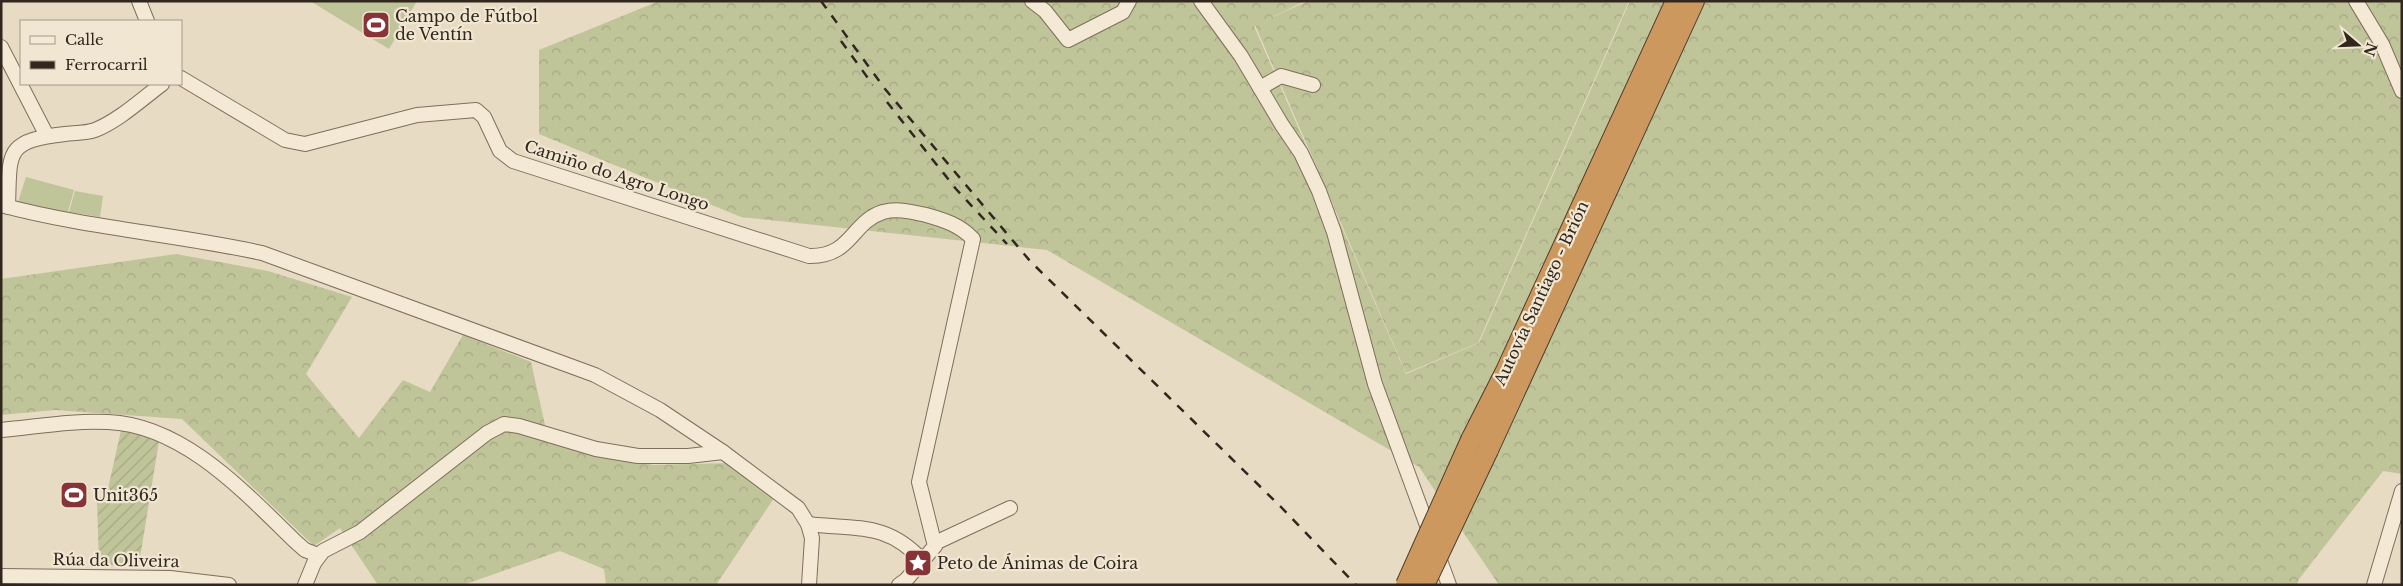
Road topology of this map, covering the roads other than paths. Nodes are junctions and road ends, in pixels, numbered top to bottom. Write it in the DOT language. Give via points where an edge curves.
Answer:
graph roads {
  1 [pos="139,1"];
  2 [pos="1032,1"];
  3 [pos="1129,1"];
  4 [pos="1201,1"];
  5 [pos="1663,1"];
  6 [pos="1676,1"];
  7 [pos="1694,1"];
  8 [pos="1709,1"];
  9 [pos="2356,1"];
  10 [pos="147,20"];
  11 [pos="1,47"];
  12 [pos="182,79"];
  13 [pos="20,84"];
  14 [pos="21,85"];
  15 [pos="161,85"];
  16 [pos="1313,85"];
  17 [pos="1260,88"];
  18 [pos="2402,90"];
  19 [pos="1642,116"];
  20 [pos="1619,128"];
  21 [pos="47,136"];
  22 [pos="5,206"];
  23 [pos="1,430"];
  24 [pos="1480,445"];
  25 [pos="723,452"];
  26 [pos="2402,491"];
  27 [pos="1010,508"];
  28 [pos="808,524"];
  29 [pos="935,543"];
  30 [pos="318,556"];
  31 [pos="923,561"];
  32 [pos="1,576"];
  33 [pos="73,581"];
  34 [pos="229,585"];
  35 [pos="305,585"];
  36 [pos="809,585"];
  37 [pos="899,585"];
  38 [pos="1406,585"];
  39 [pos="1424,585"];
  40 [pos="1449,585"];
  41 [pos="2374,585"];
  1 -- 10 [label="street"];
  2 -- 3 [label="street" via="1045,11 1068,40 1123,12"];
  4 -- 17 [label="street"];
  5 -- 20 [label="highway" via="1621,104"];
  6 -- 20 [label="highway, Autovía Santiago - Brión"];
  7 -- 19 [label="highway, Autovía Santiago - Brión"];
  8 -- 19 [label="highway" via="1668,82"];
  9 -- 18 [label="street" via="2382,44"];
  11 -- 13 [label="street"];
  12 -- 29 [label="street, Camiño do Agro Longo" via="285,140 305,144 417,114 476,110 484,117 500,151 512,161 809,256 836,251 874,216 894,210 946,221 961,228 973,240 919,482"];
  14 -- 21 [label="street"];
  15 -- 21 [label="street" via="94,130"];
  16 -- 17 [label="street" via="1281,76"];
  17 -- 40 [label="street" via="1301,153 1319,191 1336,240 1375,384"];
  19 -- 24 [label="highway, Autovía Santiago - Brión"];
  20 -- 24 [label="highway, Autovía Santiago - Brión"];
  21 -- 22 [label="street" via="25,141 14,149"];
  22 -- 25 [label="street" via="92,226 262,253 595,375 660,410"];
  23 -- 30 [label="street" via="107,422 146,429 203,458 305,550"];
  24 -- 38 [label="highway, Autovía Santiago - Brión, bridge"];
  24 -- 39 [label="highway, Autovía Santiago - Brión, bridge"];
  25 -- 28 [label="street" via="798,508"];
  25 -- 30 [label="street" via="638,456 504,424 487,433 360,532"];
  26 -- 41 [label="street"];
  27 -- 29 [label="street"];
  28 -- 31 [label="street" via="864,527 885,533"];
  28 -- 36 [label="street" via="812,538"];
  29 -- 31 [label="street"];
  30 -- 35 [label="street"];
  31 -- 37 [label="street"];
  32 -- 33 [label="street, Rúa da Oliveira"];
  33 -- 34 [label="street, Rúa da Oliveira" via="170,578"];
}
